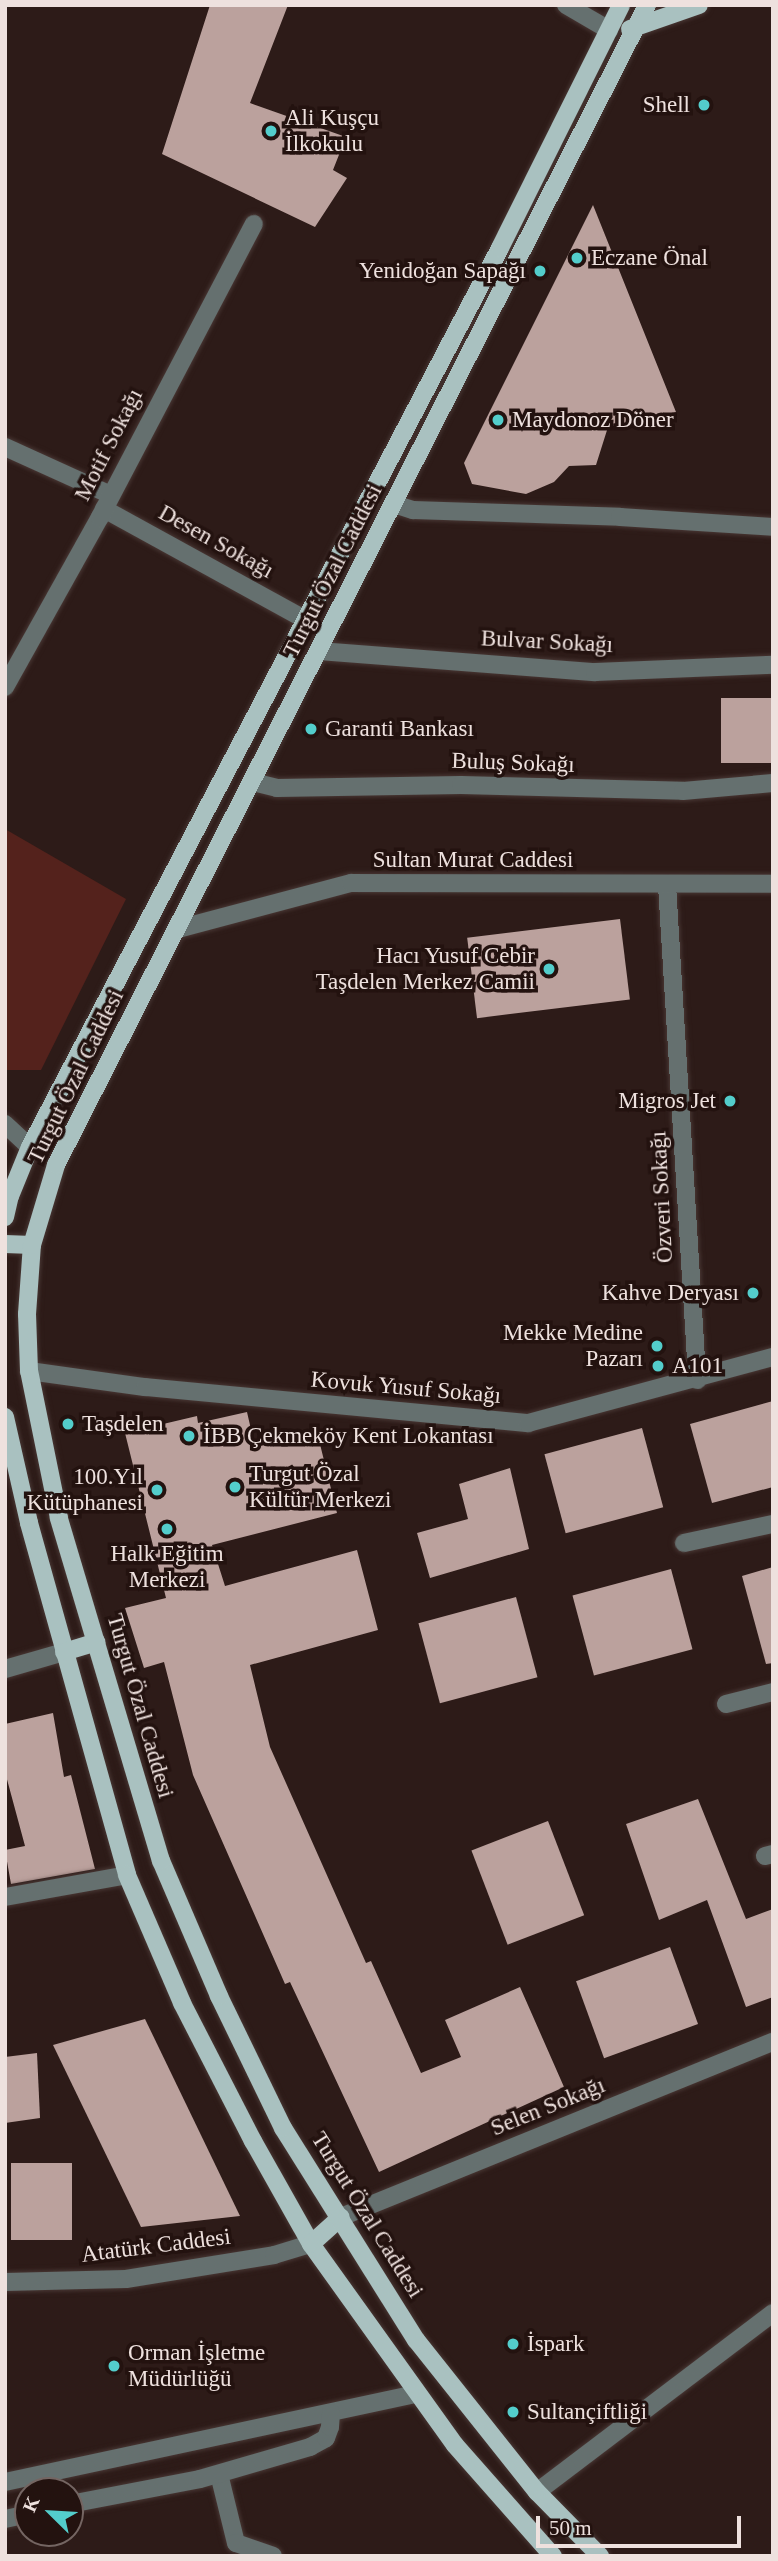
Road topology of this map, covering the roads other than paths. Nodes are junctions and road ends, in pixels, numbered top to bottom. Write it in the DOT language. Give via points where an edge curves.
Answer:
graph roads {
  1 [pos="566,5"];
  2 [pos="621,5"];
  3 [pos="647,5"];
  4 [pos="699,5"];
  5 [pos="634,29"];
  6 [pos="609,30"];
  7 [pos="254,224"];
  8 [pos="5,447"];
  9 [pos="108,502"];
  10 [pos="394,504"];
  11 [pos="773,527"];
  12 [pos="304,619"];
  13 [pos="319,652"];
  14 [pos="773,665"];
  15 [pos="5,687"];
  16 [pos="253,782"];
  17 [pos="773,783"];
  18 [pos="773,884"];
  19 [pos="667,885"];
  20 [pos="178,929"];
  21 [pos="5,1124"];
  22 [pos="30,1147"];
  23 [pos="56,1165"];
  24 [pos="5,1217"];
  25 [pos="5,1244"];
  26 [pos="32,1245"];
  27 [pos="773,1357"];
  28 [pos="29,1371"];
  29 [pos="697,1380"];
  30 [pos="5,1418"];
  31 [pos="773,1524"];
  32 [pos="684,1543"];
  33 [pos="96,1642"];
  34 [pos="64,1652"];
  35 [pos="5,1669"];
  36 [pos="773,1692"];
  37 [pos="726,1704"];
  38 [pos="127,1875"];
  39 [pos="5,1897"];
  40 [pos="773,2042"];
  41 [pos="341,2217"];
  42 [pos="311,2244"];
  43 [pos="5,2282"];
  44 [pos="773,2313"];
  45 [pos="417,2394"];
  46 [pos="331,2413"];
  47 [pos="219,2474"];
  48 [pos="5,2482"];
  49 [pos="537,2492"];
  50 [pos="84,2501"];
  51 [pos="272,2556"];
  52 [pos="553,2556"];
  53 [pos="600,2556"];
  1 -- 6 [label="street"];
  2 -- 6 [label="main road, Turgut Özal Caddesi"];
  3 -- 5 [label="main road, Turgut Özal Caddesi"];
  4 -- 5 [label="main road"];
  5 -- 6 [label="main road"];
  5 -- 10 [label="main road, Turgut Özal Caddesi"];
  6 -- 12 [label="main road, Turgut Özal Caddesi"];
  7 -- 9 [label="street, Motif Sokağı"];
  8 -- 9 [label="street, Desen Sokağı"];
  9 -- 12 [label="street, Desen Sokağı"];
  9 -- 15 [label="street, Motif Sokağı"];
  10 -- 11 [label="street" via="413,510"];
  10 -- 13 [label="main road, Turgut Özal Caddesi"];
  12 -- 22 [label="main road, Turgut Özal Caddesi"];
  13 -- 14 [label="street, Bulvar Sokağı" via="595,672"];
  13 -- 16 [label="main road, Turgut Özal Caddesi"];
  16 -- 17 [label="street, Buluş Sokağı" via="276,788 461,785 683,791"];
  16 -- 20 [label="main road, Turgut Özal Caddesi"];
  18 -- 19 [label="street, Sultan Murat Caddesi"];
  19 -- 20 [label="street, Sultan Murat Caddesi" via="351,883"];
  19 -- 29 [label="street, Özveri Sokağı"];
  20 -- 23 [label="main road, Turgut Özal Caddesi"];
  21 -- 22 [label="street"];
  22 -- 23 [label="main road"];
  22 -- 24 [label="main road, Turgut Özal Caddesi"];
  23 -- 26 [label="main road, Turgut Özal Caddesi"];
  25 -- 26 [label="main road"];
  26 -- 28 [label="main road, Turgut Özal Caddesi"];
  27 -- 29 [label="street, Kovuk Yusuf Sokağı"];
  28 -- 29 [label="street, Kovuk Yusuf Sokağı" via="145,1387 528,1423"];
  28 -- 33 [label="main road, Turgut Özal Caddesi" via="59,1518"];
  30 -- 34 [label="main road"];
  31 -- 32 [label="street"];
  33 -- 34 [label="main road"];
  33 -- 41 [label="main road, Turgut Özal Caddesi" via="161,1861 283,2128"];
  34 -- 35 [label="street"];
  34 -- 38 [label="main road"];
  36 -- 37 [label="street"];
  38 -- 39 [label="street"];
  38 -- 42 [label="main road" via="182,2003"];
  40 -- 41 [label="street, Selen Sokağı"];
  41 -- 42 [label="main road"];
  41 -- 49 [label="main road, Turgut Özal Caddesi" via="416,2340"];
  42 -- 43 [label="street, Atatürk Caddesi" via="274,2255 126,2279"];
  42 -- 45 [label="main road"];
  44 -- 49 [label="street"];
  45 -- 46 [label="street"];
  45 -- 52 [label="main road" via="455,2445"];
  46 -- 47 [label="street" via="326,2438 310,2447"];
  46 -- 48 [label="street"];
  47 -- 50 [label="street"];
  47 -- 51 [label="street" via="236,2543"];
  49 -- 53 [label="main road, Turgut Özal Caddesi"];
}
